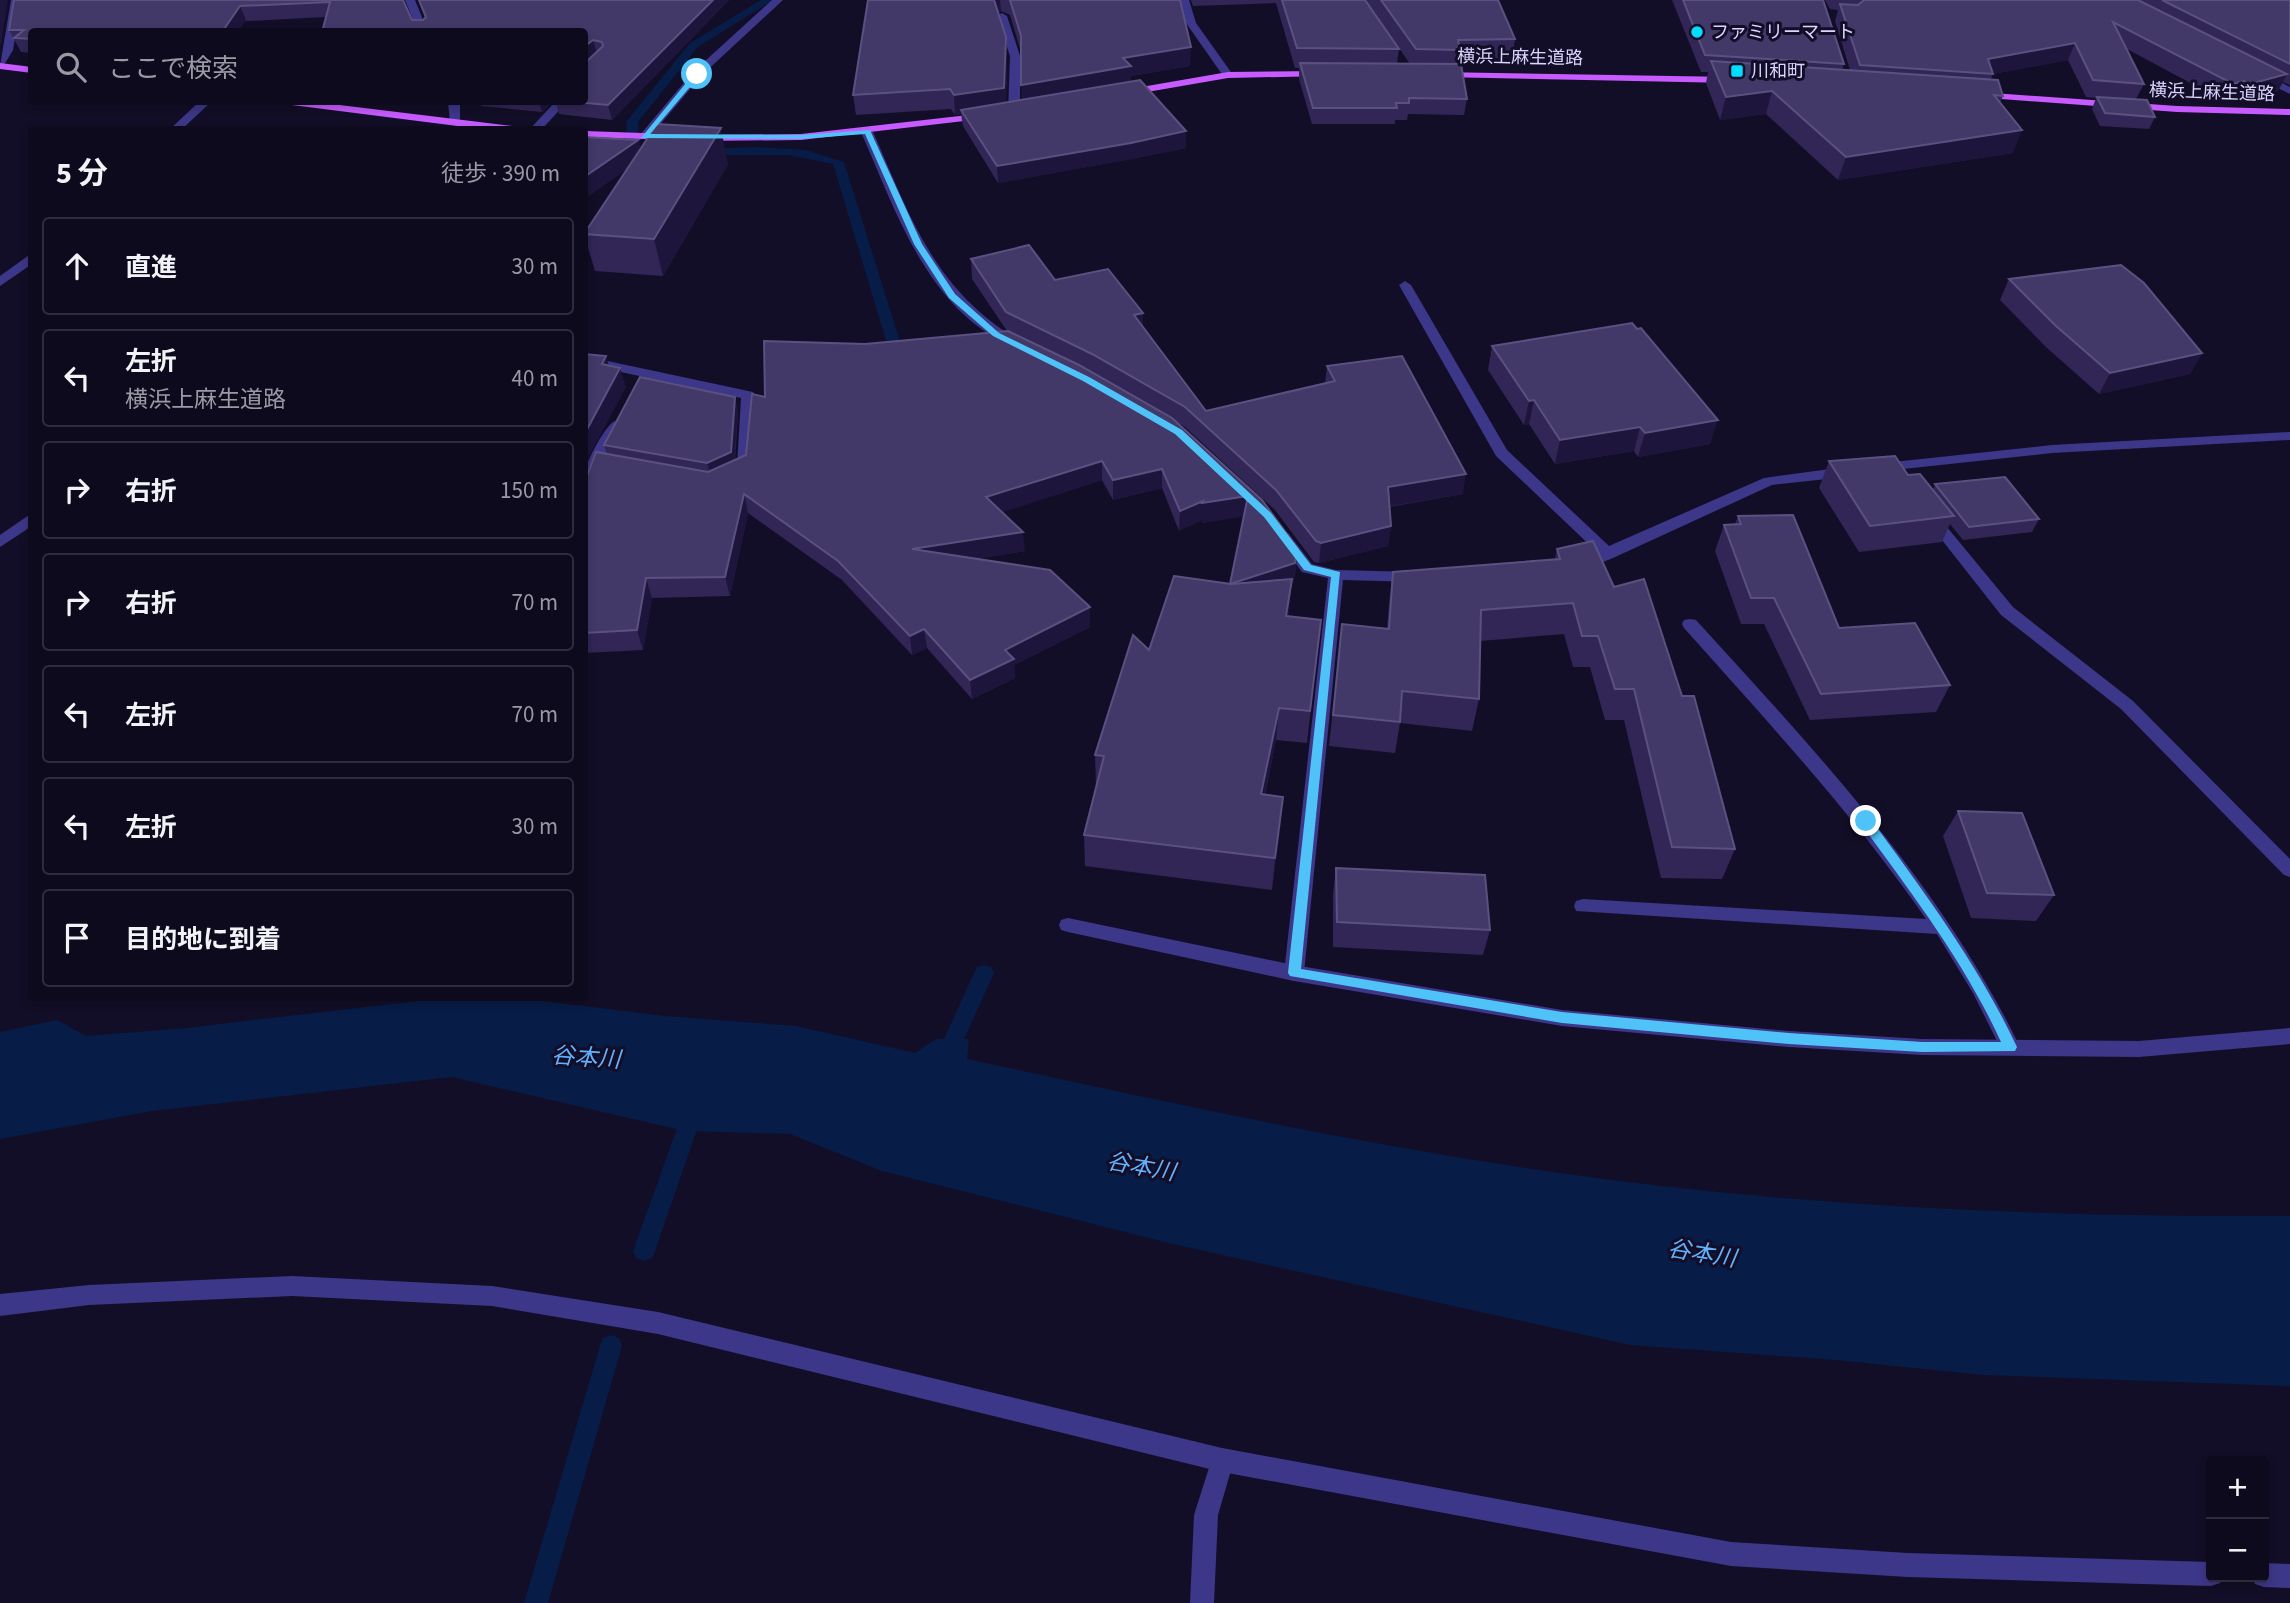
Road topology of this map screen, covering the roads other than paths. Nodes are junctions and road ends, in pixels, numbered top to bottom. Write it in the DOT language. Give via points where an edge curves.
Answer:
graph roads {
  1 [pos="16,0"];
  2 [pos="410,0"];
  3 [pos="778,0"];
  4 [pos="1184,0"];
  5 [pos="1002,16"];
  6 [pos="421,28"];
  7 [pos="0,65"];
  8 [pos="28,69"];
  9 [pos="2252,72"];
  10 [pos="1334,74"];
  11 [pos="1435,74"];
  12 [pos="1228,75"];
  13 [pos="1743,80"];
  14 [pos="2290,90"];
  15 [pos="1116,94"];
  16 [pos="1963,94"];
  17 [pos="202,105"];
  18 [pos="315,105"];
  19 [pos="454,105"];
  20 [pos="558,105"];
  21 [pos="1027,110"];
  22 [pos="2290,112"];
  23 [pos="1014,113"];
  24 [pos="456,123"];
  25 [pos="178,126"];
  26 [pos="484,126"];
  27 [pos="538,126"];
  28 [pos="867,132"];
  29 [pos="588,134"];
  30 [pos="639,136"];
  31 [pos="28,260"];
  32 [pos="0,282"];
  33 [pos="1405,285"];
  34 [pos="1030,351"];
  35 [pos="588,361"];
  36 [pos="625,407"];
  37 [pos="2290,436"];
  38 [pos="1856,471"];
  39 [pos="723,479"];
  40 [pos="588,488"];
  41 [pos="28,521"];
  42 [pos="1276,526"];
  43 [pos="0,542"];
  44 [pos="1608,554"];
  45 [pos="1562,569"];
  46 [pos="1336,575"];
  47 [pos="1427,578"];
  48 [pos="1690,624"];
  49 [pos="2290,870"];
  50 [pos="1583,906"];
  51 [pos="1068,925"];
  52 [pos="1943,927"];
  53 [pos="1294,973"];
  54 [pos="2290,1036"];
  55 [pos="2010,1047"];
  56 [pos="0,1305"];
  57 [pos="1222,1460"];
  58 [pos="2206,1574"];
  59 [pos="2269,1575"];
  60 [pos="2290,1576"];
  61 [pos="1202,1603"];
  1 -- 7 [label="street" via="8,50"];
  2 -- 6 [label="street"];
  3 -- 30 [label="street" via="697,74"];
  4 -- 12 [label="street" via="1191,23"];
  5 -- 23 [label="street" via="1015,56"];
  7 -- 8 [label="main road"];
  9 -- 14 [label="street"];
  10 -- 12 [label="main road"];
  11 -- 13 [label="main road, 横浜上麻生道路"];
  12 -- 15 [label="main road"];
  16 -- 22 [label="main road, 横浜上麻生道路"];
  17 -- 25 [label="street"];
  18 -- 24 [label="main road"];
  19 -- 24 [label="street"];
  20 -- 27 [label="street"];
  21 -- 23 [label="main road"];
  23 -- 28 [label="main road"];
  24 -- 26 [label="main road"];
  28 -- 30 [label="main road" via="801,137"];
  28 -- 34 [label="street" via="918,244 951,296 996,335"];
  29 -- 30 [label="main road"];
  31 -- 32 [label="street"];
  33 -- 44 [label="street" via="1501,453"];
  35 -- 39 [label="street" via="640,378 748,395 744,469"];
  36 -- 40 [label="street"];
  37 -- 49 [label="street" via="2052,449 1887,467 2007,611 2127,705"];
  38 -- 44 [label="street" via="1769,481"];
  41 -- 43 [label="street"];
  42 -- 46 [label="street" via="1307,568"];
  44 -- 45 [label="street"];
  46 -- 47 [label="street"];
  46 -- 53 [label="street"];
  48 -- 52 [label="street" via="1866,821"];
  50 -- 52 [label="street"];
  51 -- 53 [label="street"];
  52 -- 55 [label="street"];
  53 -- 55 [label="street" via="1562,1018 1789,1039"];
  54 -- 55 [label="street" via="2139,1049"];
  56 -- 57 [label="street" via="89,1294 292,1286 492,1296 658,1323"];
  57 -- 58 [label="street" via="1731,1554 1908,1565"];
  57 -- 61 [label="street" via="1206,1515"];
  59 -- 60 [label="street"];
}
